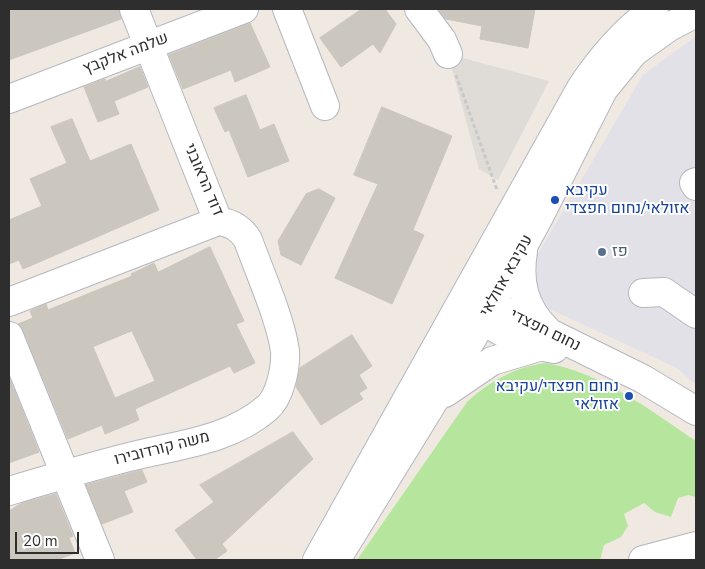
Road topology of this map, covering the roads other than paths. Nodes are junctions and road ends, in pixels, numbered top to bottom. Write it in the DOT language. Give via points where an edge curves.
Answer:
graph roads {
  1 [pos="134,9"];
  2 [pos="244,9"];
  3 [pos="287,9"];
  4 [pos="419,9"];
  5 [pos="654,9"];
  6 [pos="696,13"];
  7 [pos="149,45"];
  8 [pos="448,54"];
  9 [pos="9,99"];
  10 [pos="325,106"];
  11 [pos="218,222"];
  12 [pos="525,242"];
  13 [pos="643,293"];
  14 [pos="463,301"];
  15 [pos="9,302"];
  16 [pos="486,313"];
  17 [pos="696,314"];
  18 [pos="9,336"];
  19 [pos="547,340"];
  20 [pos="283,368"];
  21 [pos="433,401"];
  22 [pos="696,411"];
  23 [pos="65,474"];
  24 [pos="9,491"];
  25 [pos="696,546"];
  26 [pos="100,560"];
  27 [pos="317,560"];
  28 [pos="336,560"];
  29 [pos="643,560"];
  1 -- 7 [label="street, דוד הראובני"];
  2 -- 7 [label="street, שלמה אלקבץ"];
  3 -- 10 [label="street"];
  4 -- 8 [label="street" via="442,40"];
  5 -- 14 [label="street, עקיבא אזולאי" via="633,24 598,63 581,88"];
  6 -- 12 [label="street, עקיבא אזולאי" via="669,27 634,52 603,90"];
  7 -- 9 [label="street, שלמה אלקבץ"];
  7 -- 11 [label="street, דוד הראובני"];
  11 -- 15 [label="street"];
  11 -- 20 [label="street, דוד הראובני" via="238,228 248,240 281,334 285,353"];
  12 -- 16 [label="street, עקיבא אזולאי"];
  12 -- 19 [label="street" via="521,274 525,296"];
  13 -- 17 [label="street" via="664,292"];
  14 -- 16 [label="street, נחום חפצדי"];
  14 -- 27 [label="street, עקיבא אזולאי"];
  16 -- 19 [label="street, נחום חפצדי" via="519,340"];
  16 -- 21 [label="street, עקיבא אזולאי"];
  18 -- 23 [label="street"];
  19 -- 21 [label="street" via="492,361"];
  19 -- 22 [label="street, נחום חפצדי" via="590,354 643,379"];
  20 -- 23 [label="street, משה קורדובירו" via="278,390 269,407 228,431 209,439"];
  21 -- 28 [label="street, עקיבא אזולאי"];
  23 -- 24 [label="street, משה קורדובירו"];
  23 -- 26 [label="street"];
  25 -- 29 [label="street"];
}
